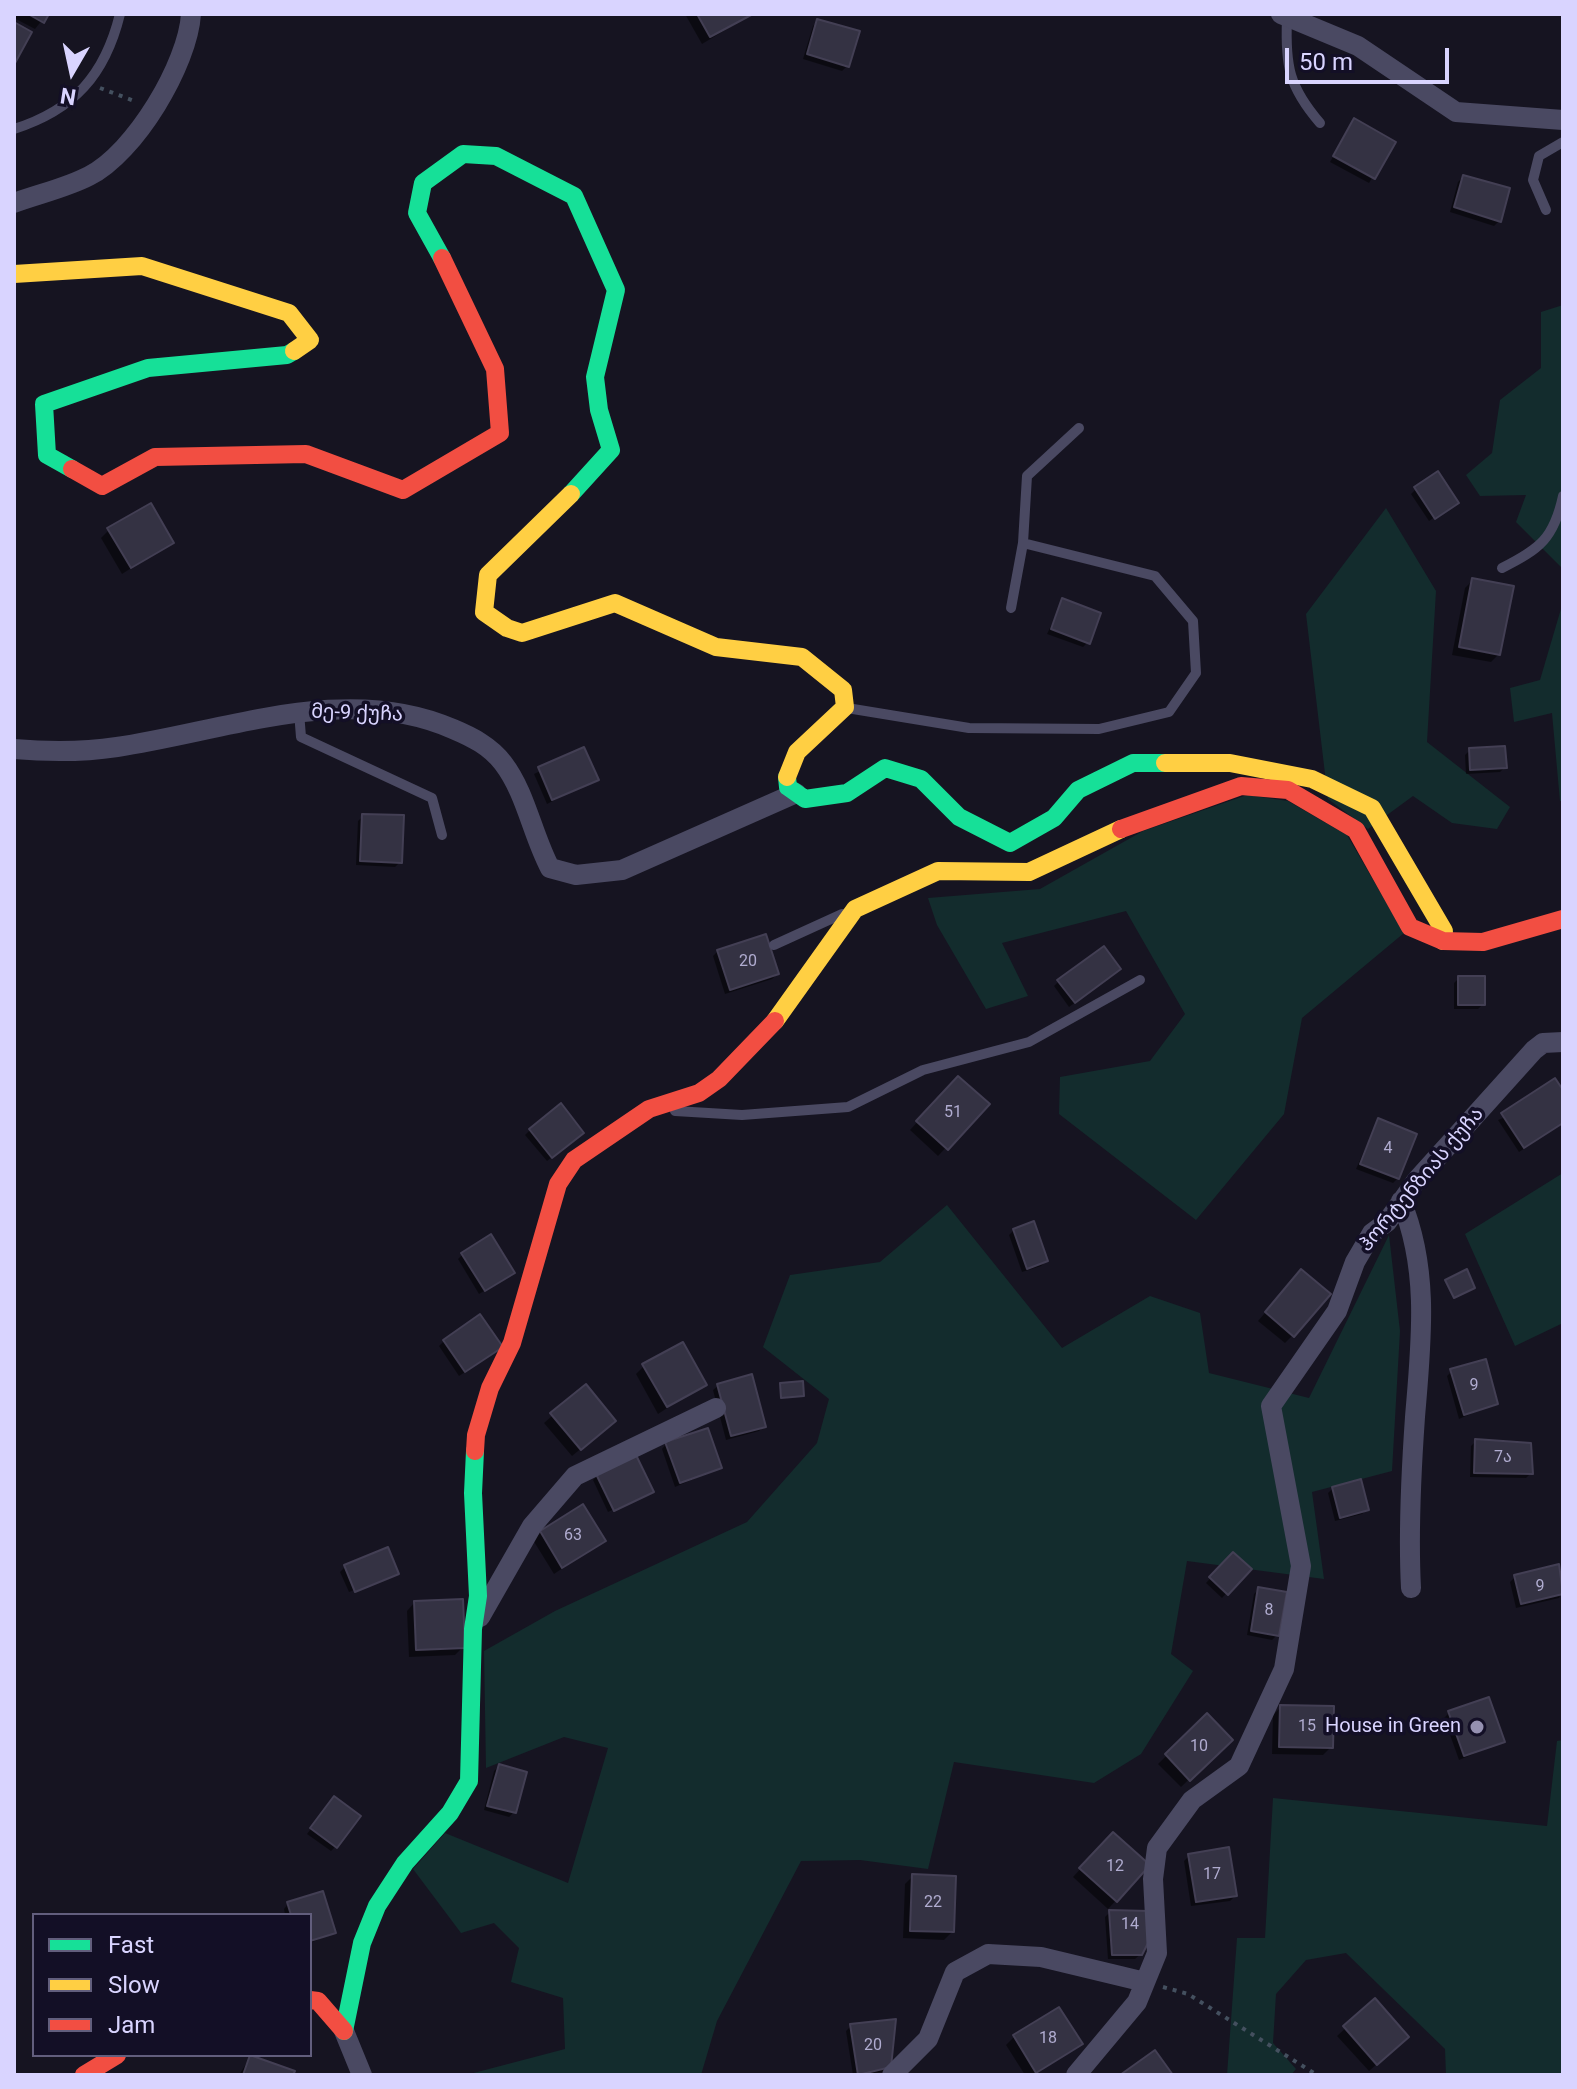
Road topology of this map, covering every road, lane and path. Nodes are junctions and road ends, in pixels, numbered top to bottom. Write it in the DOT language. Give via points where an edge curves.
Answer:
graph roads {
  1 [pos="120,14"];
  2 [pos="191,14"];
  3 [pos="1284,17"];
  4 [pos="90,84"];
  5 [pos="152,108"];
  6 [pos="1563,120"];
  7 [pos="1320,123"];
  8 [pos="14,129"];
  9 [pos="1563,142"];
  10 [pos="14,203"];
  11 [pos="1546,210"];
  12 [pos="14,274"];
  13 [pos="1079,428"];
  14 [pos="1563,496"];
  15 [pos="1023,543"];
  16 [pos="1502,568"];
  17 [pos="1011,608"];
  18 [pos="845,707"];
  19 [pos="299,712"];
  20 [pos="14,749"];
  21 [pos="796,793"];
  22 [pos="442,835"];
  23 [pos="855,909"];
  24 [pos="1563,919"];
  25 [pos="1443,941"];
  26 [pos="774,945"];
  27 [pos="1140,980"];
  28 [pos="1563,1042"];
  29 [pos="649,1109"];
  30 [pos="1401,1201"];
  31 [pos="716,1408"];
  32 [pos="1411,1588"];
  33 [pos="473,1629"];
  34 [pos="1145,1982"];
  35 [pos="312,2000"];
  36 [pos="344,2031"];
  37 [pos="1103,2046"];
  38 [pos="114,2057"];
  39 [pos="84,2075"];
  40 [pos="362,2075"];
  41 [pos="892,2075"];
  42 [pos="1076,2075"];
  43 [pos="1092,2075"];
  44 [pos="1317,2075"];
  1 -- 4 [label="lane" via="111,48"];
  2 -- 5 [label="street" via="172,77"];
  3 -- 6 [label="street" via="1358,46 1456,112"];
  3 -- 7 [label="lane" via="1286,54 1298,98"];
  4 -- 5 [label="path"];
  4 -- 8 [label="lane" via="39,121"];
  5 -- 10 [label="street" via="133,139 91,176"];
  9 -- 11 [label="lane" via="1539,156 1533,180"];
  12 -- 18 [label="street" via="142,266 289,313 310,340 287,355 148,368 44,404 47,455 102,486 155,457 306,454 403,490 500,433 495,369 461,291 417,213 423,183 463,154 496,156 548,182 574,196 616,290 595,377 611,450 488,575 484,612 522,633 615,603 716,647 802,657 843,690"];
  13 -- 15 [label="lane" via="1027,476"];
  14 -- 16 [label="lane" via="1557,524 1535,552"];
  15 -- 17 [label="lane"];
  15 -- 18 [label="lane" via="1155,576 1165,587 1193,621 1196,673 1169,712 1099,729 969,728"];
  18 -- 21 [label="street" via="834,723 794,754 785,772 788,787"];
  19 -- 20 [label="street, მე-9 ქუჩა" via="115,747"];
  19 -- 21 [label="street, მე-9 ქუჩა" via="361,710 428,718 479,740 502,762 523,799 550,868 576,875 622,870"];
  19 -- 22 [label="lane" via="301,737 432,798"];
  21 -- 25 [label="street" via="805,799 847,793 885,768 921,779 959,817 1010,843 1054,818 1078,790 1133,763 1230,763 1312,779 1372,808 1444,931"];
  23 -- 25 [label="street" via="938,871 1029,872 1142,819 1241,786 1288,790 1356,830 1410,927"];
  23 -- 26 [label="lane"];
  23 -- 29 [label="street" via="742,1058 699,1093"];
  24 -- 25 [label="street" via="1483,942"];
  27 -- 29 [label="lane" via="1029,1042 923,1070 848,1107 742,1115"];
  28 -- 30 [label="street, ჰორტენზიას ქუჩა" via="1543,1043 1534,1050"];
  29 -- 33 [label="street" via="574,1160 558,1184 526,1301 476,1435 478,1596"];
  30 -- 32 [label="street" via="1412,1227 1422,1290 1408,1542"];
  30 -- 34 [label="street, ჰორტენზიას ქუჩა" via="1372,1233 1337,1311 1271,1406 1301,1566 1284,1669 1239,1766 1192,1800 1157,1848 1157,1953"];
  31 -- 33 [label="street" via="575,1476 532,1526"];
  33 -- 36 [label="street" via="469,1781 377,1906 362,1943"];
  34 -- 37 [label="street, ჰორტენზიას ქუჩა" via="1137,2002"];
  34 -- 41 [label="street" via="1041,1957 988,1954 955,1972 928,2039"];
  34 -- 44 [label="path" via="1188,1994"];
  35 -- 36 [label="street"];
  36 -- 40 [label="street"];
  37 -- 42 [label="street, ჰორტენზიას ქუჩა"];
  37 -- 43 [label="lane"];
  38 -- 39 [label="street"];
}
